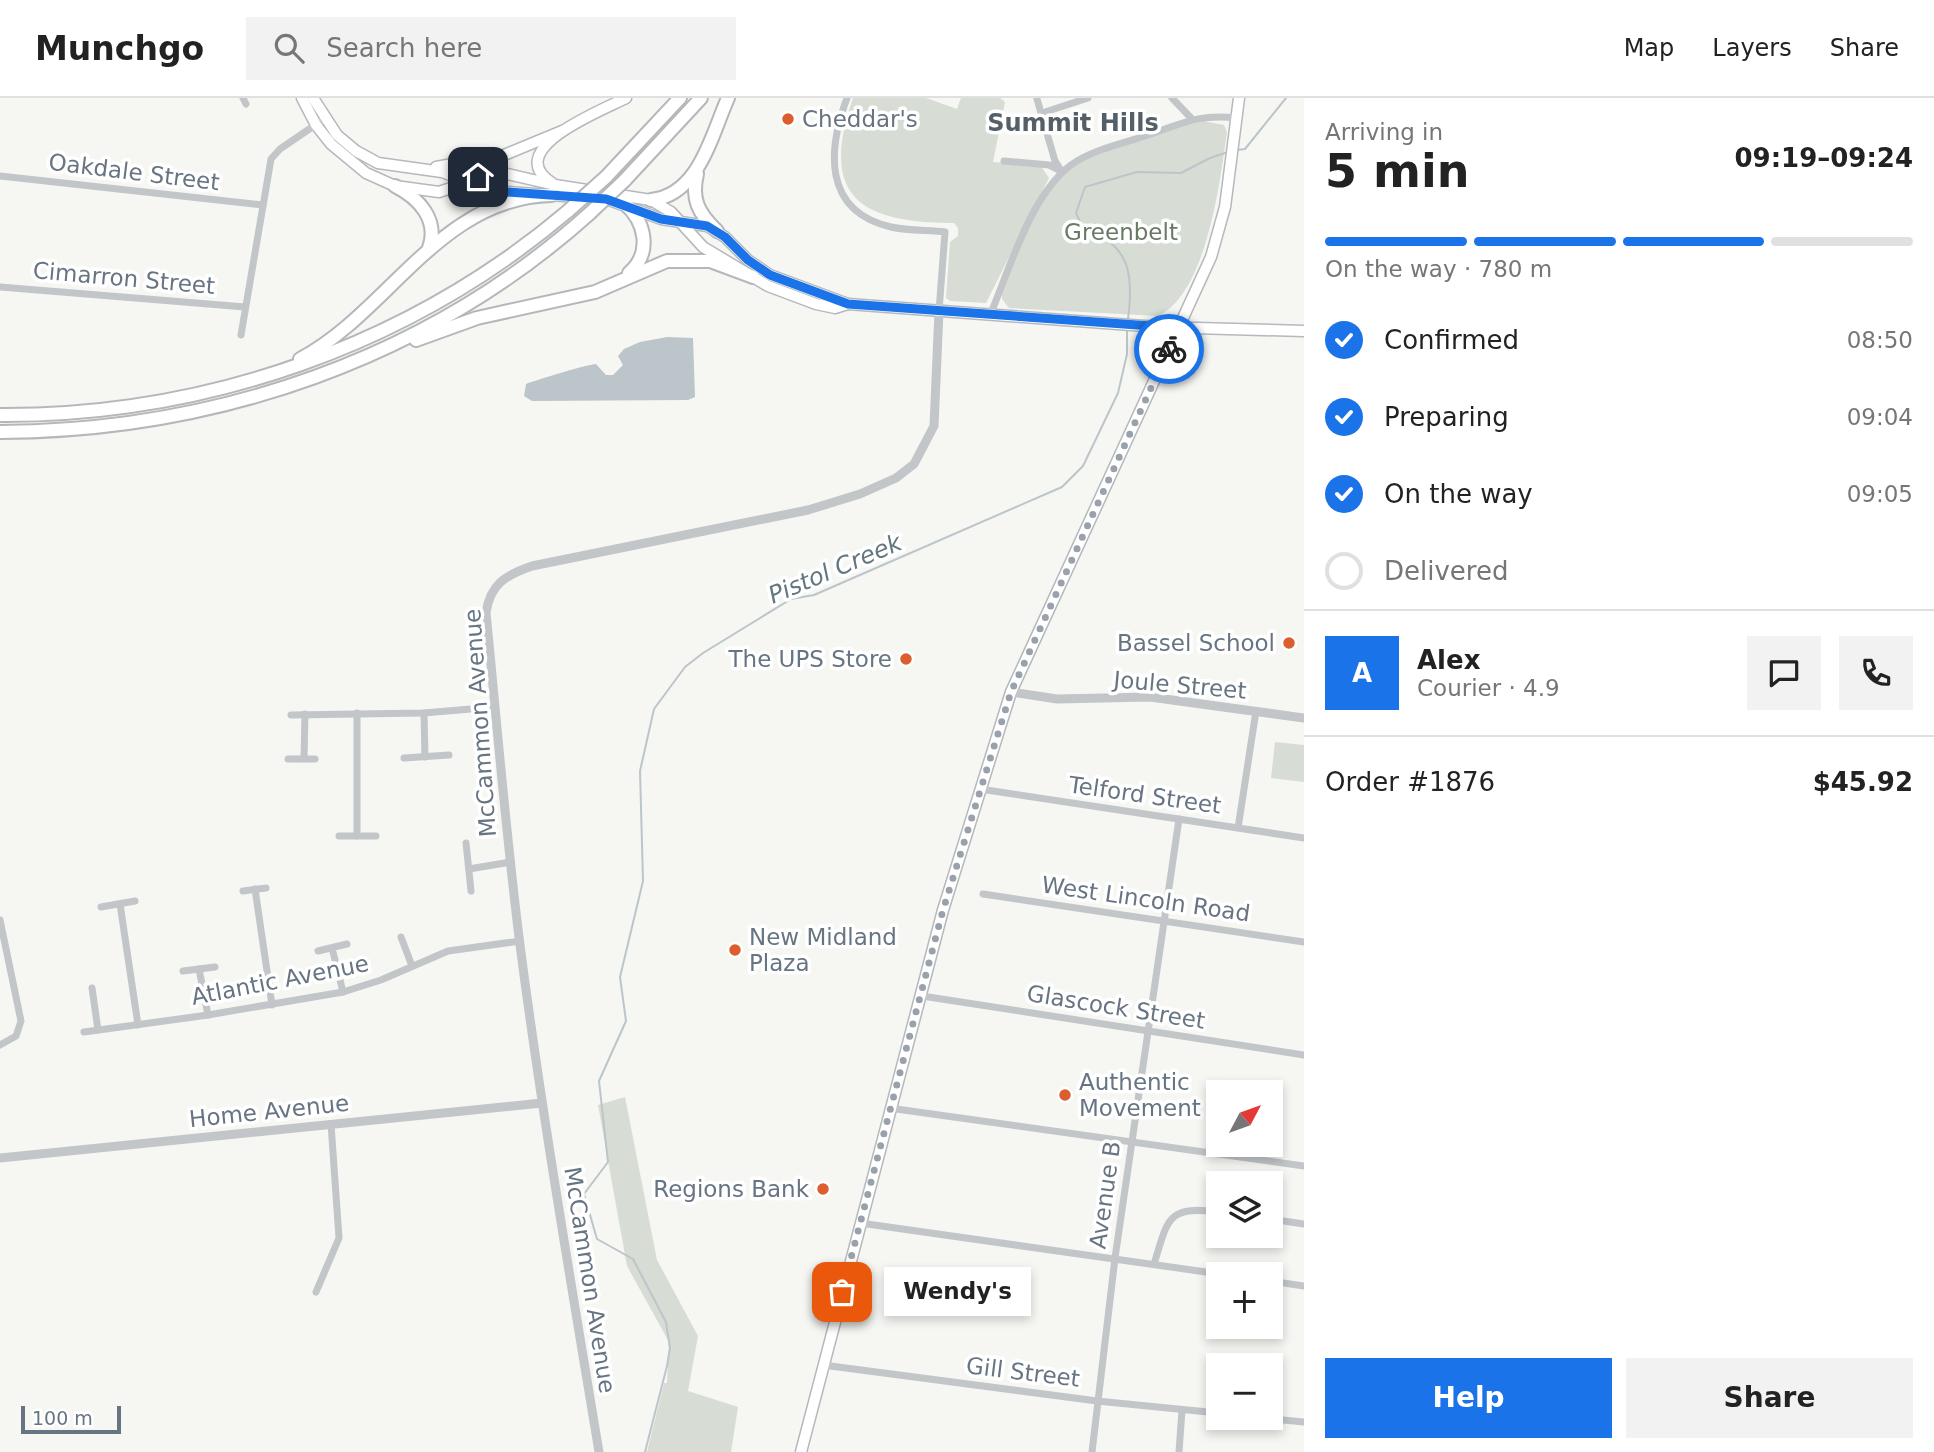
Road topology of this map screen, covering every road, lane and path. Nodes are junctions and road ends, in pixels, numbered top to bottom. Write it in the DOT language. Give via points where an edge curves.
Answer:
graph roads {
  1 [pos="302,98"];
  2 [pos="313,98"];
  3 [pos="626,98"];
  4 [pos="680,98"];
  5 [pos="701,98"];
  6 [pos="728,98"];
  7 [pos="847,98"];
  8 [pos="1088,98"];
  9 [pos="1172,98"];
  10 [pos="1239,98"];
  11 [pos="1037,99"];
  12 [pos="1042,113"];
  13 [pos="1237,118"];
  14 [pos="1192,119"];
  15 [pos="320,122"];
  16 [pos="562,131"];
  17 [pos="1004,161"];
  18 [pos="699,163"];
  19 [pos="416,168"];
  20 [pos="1062,172"];
  21 [pos="0,176"];
  22 [pos="468,181"];
  23 [pos="395,186"];
  24 [pos="554,190"];
  25 [pos="651,200"];
  26 [pos="624,203"];
  27 [pos="263,205"];
  28 [pos="678,220"];
  29 [pos="717,231"];
  30 [pos="429,248"];
  31 [pos="753,277"];
  32 [pos="614,284"];
  33 [pos="0,287"];
  34 [pos="848,304"];
  35 [pos="245,307"];
  36 [pos="939,311"];
  37 [pos="991,313"];
  38 [pos="1179,328"];
  39 [pos="1304,331"];
  40 [pos="241,335"];
  41 [pos="391,346"];
  42 [pos="257,380"];
  43 [pos="0,415"];
  44 [pos="0,432"];
  45 [pos="1011,692"];
  46 [pos="494,707"];
  47 [pos="1256,711"];
  48 [pos="357,713"];
  49 [pos="425,713"];
  50 [pos="291,715"];
  51 [pos="305,715"];
  52 [pos="1303,716"];
  53 [pos="449,755"];
  54 [pos="425,757"];
  55 [pos="404,758"];
  56 [pos="288,759"];
  57 [pos="304,759"];
  58 [pos="315,759"];
  59 [pos="980,789"];
  60 [pos="1179,819"];
  61 [pos="1238,828"];
  62 [pos="339,836"];
  63 [pos="357,836"];
  64 [pos="376,836"];
  65 [pos="1304,838"];
  66 [pos="466,843"];
  67 [pos="511,862"];
  68 [pos="468,869"];
  69 [pos="266,888"];
  70 [pos="255,890"];
  71 [pos="243,891"];
  72 [pos="471,891"];
  73 [pos="983,894"];
  74 [pos="135,901"];
  75 [pos="120,904"];
  76 [pos="101,907"];
  77 [pos="0,920"];
  78 [pos="1163,922"];
  79 [pos="401,937"];
  80 [pos="520,942"];
  81 [pos="1304,942"];
  82 [pos="347,944"];
  83 [pos="332,948"];
  84 [pos="318,951"];
  85 [pos="412,965"];
  86 [pos="215,967"];
  87 [pos="199,969"];
  88 [pos="183,971"];
  89 [pos="92,988"];
  90 [pos="343,992"];
  91 [pos="922,996"];
  92 [pos="272,1005"];
  93 [pos="208,1016"];
  94 [pos="138,1025"];
  95 [pos="98,1030"];
  96 [pos="84,1032"];
  97 [pos="1150,1032"];
  98 [pos="0,1045"];
  99 [pos="1304,1055"];
  100 [pos="542,1103"];
  101 [pos="889,1108"];
  102 [pos="331,1124"];
  103 [pos="1131,1142"];
  104 [pos="0,1158"];
  105 [pos="1304,1166"];
  106 [pos="1206,1210"];
  107 [pos="1283,1221"];
  108 [pos="860,1223"];
  109 [pos="1304,1224"];
  110 [pos="1115,1258"];
  111 [pos="1153,1264"];
  112 [pos="1206,1272"];
  113 [pos="1283,1283"];
  114 [pos="1304,1286"];
  115 [pos="316,1292"];
  116 [pos="823,1366"];
  117 [pos="1097,1401"];
  118 [pos="1182,1410"];
  119 [pos="1206,1412"];
  120 [pos="1283,1420"];
  121 [pos="1304,1422"];
  122 [pos="599,1452"];
  123 [pos="801,1452"];
  124 [pos="1092,1452"];
  125 [pos="1179,1452"];
  1 -- 15 [label="main road"];
  2 -- 15 [label="main road"];
  3 -- 16 [label="main road"];
  4 -- 42 [label="highway, bridge" via="606,177 509,257 435,303 346,348"];
  5 -- 41 [label="highway, bridge" via="624,181 555,243 494,286"];
  6 -- 18 [label="highway"];
  7 -- 36 [label="street" via="833,146 837,180 853,204 878,223 945,232"];
  8 -- 12 [label="street"];
  9 -- 14 [label="street"];
  10 -- 13 [label="main road"];
  11 -- 12 [label="street"];
  12 -- 20 [label="street"];
  13 -- 14 [label="street"];
  13 -- 38 [label="main road" via="1225,207 1211,257"];
  14 -- 20 [label="street" via="1096,152"];
  15 -- 19 [label="main road" via="368,158"];
  15 -- 23 [label="main road" via="352,162"];
  15 -- 27 [label="street" via="274,153"];
  16 -- 19 [label="main road" via="495,157"];
  16 -- 24 [label="main road" via="539,155 540,170"];
  17 -- 20 [label="street" via="1049,164"];
  18 -- 25 [label="highway" via="680,191"];
  18 -- 29 [label="highway" via="694,198"];
  19 -- 22 [label="main road"];
  20 -- 37 [label="street" via="1024,234"];
  21 -- 27 [label="street, Oakdale Street"];
  22 -- 23 [label="main road" via="432,193"];
  22 -- 24 [label="main road" via="493,191"];
  22 -- 24 [label="main road" via="499,172"];
  23 -- 30 [label="highway" via="413,196 430,220"];
  24 -- 25 [label="main road"];
  24 -- 26 [label="main road"];
  24 -- 30 [label="highway" via="487,211"];
  25 -- 28 [label="main road"];
  26 -- 28 [label="main road" via="661,219"];
  26 -- 32 [label="highway" via="640,223 644,244 638,264"];
  27 -- 35 [label="street"];
  28 -- 29 [label="main road"];
  28 -- 31 [label="main road" via="703,247"];
  29 -- 34 [label="main road" via="770,275"];
  30 -- 42 [label="highway" via="349,326 302,358"];
  31 -- 32 [label="highway" via="710,261 678,260 656,264"];
  31 -- 34 [label="main road" via="802,300 835,308"];
  32 -- 41 [label="highway" via="477,318"];
  33 -- 35 [label="street, Cimarron Street"];
  34 -- 36 [label="main road"];
  35 -- 40 [label="street"];
  36 -- 37 [label="main road"];
  36 -- 46 [label="street, McCammon Avenue" via="934,426 914,464 883,486 808,510 558,559 512,573 497,583 486,613"];
  37 -- 38 [label="main road"];
  38 -- 39 [label="main road"];
  38 -- 45 [label="main road"];
  41 -- 44 [label="highway" via="293,386 189,414 86,428"];
  42 -- 43 [label="highway" via="100,411"];
  45 -- 47 [label="street, Joule Street" via="1057,699 1150,697"];
  45 -- 59 [label="main road"];
  46 -- 49 [label="street"];
  46 -- 67 [label="street, McCammon Avenue"];
  47 -- 52 [label="street, Joule Street"];
  47 -- 61 [label="street"];
  48 -- 49 [label="street"];
  48 -- 51 [label="street"];
  48 -- 63 [label="street"];
  49 -- 54 [label="street"];
  50 -- 51 [label="street"];
  51 -- 57 [label="street"];
  53 -- 54 [label="street"];
  54 -- 55 [label="street"];
  56 -- 57 [label="street"];
  57 -- 58 [label="street"];
  59 -- 60 [label="street, Telford Street"];
  59 -- 91 [label="main road"];
  60 -- 61 [label="street, Telford Street"];
  60 -- 78 [label="street, Avenue B"];
  61 -- 65 [label="street, Telford Street"];
  62 -- 63 [label="street"];
  63 -- 64 [label="street"];
  66 -- 68 [label="street"];
  67 -- 68 [label="street"];
  67 -- 80 [label="street, McCammon Avenue"];
  68 -- 72 [label="street"];
  69 -- 70 [label="street"];
  70 -- 71 [label="street"];
  70 -- 92 [label="street"];
  73 -- 78 [label="street, West Lincoln Road"];
  74 -- 75 [label="street"];
  75 -- 76 [label="street"];
  75 -- 94 [label="street"];
  77 -- 98 [label="street" via="21,1021 16,1036"];
  78 -- 81 [label="street, West Lincoln Road"];
  78 -- 97 [label="street, Avenue B"];
  79 -- 85 [label="street"];
  80 -- 85 [label="street, Atlantic Avenue" via="465,947"];
  80 -- 100 [label="street, McCammon Avenue"];
  82 -- 83 [label="street"];
  83 -- 84 [label="street"];
  83 -- 90 [label="street"];
  85 -- 90 [label="street, Atlantic Avenue"];
  86 -- 87 [label="street"];
  87 -- 88 [label="street"];
  87 -- 93 [label="street"];
  89 -- 95 [label="street"];
  90 -- 92 [label="street, Atlantic Avenue"];
  91 -- 97 [label="street, Glascock Street"];
  91 -- 101 [label="main road"];
  92 -- 93 [label="street, Atlantic Avenue"];
  93 -- 94 [label="street, Atlantic Avenue"];
  94 -- 95 [label="street, Atlantic Avenue"];
  95 -- 96 [label="street, Atlantic Avenue"];
  97 -- 99 [label="street, Glascock Street"];
  97 -- 103 [label="street, Avenue B"];
  100 -- 102 [label="street, Home Avenue"];
  100 -- 122 [label="street, McCammon Avenue"];
  101 -- 103 [label="street"];
  101 -- 108 [label="main road"];
  102 -- 104 [label="street, Home Avenue"];
  102 -- 115 [label="street" via="339,1238"];
  103 -- 105 [label="street"];
  103 -- 110 [label="street, Avenue B"];
  106 -- 111 [label="street" via="1190,1208 1176,1213 1165,1228"];
  107 -- 109 [label="street"];
  108 -- 110 [label="street"];
  108 -- 116 [label="main road"];
  110 -- 111 [label="street"];
  110 -- 117 [label="street, Avenue B"];
  111 -- 112 [label="street"];
  113 -- 114 [label="street"];
  116 -- 117 [label="street, Gill Street"];
  116 -- 123 [label="main road"];
  117 -- 118 [label="street, Gill Street"];
  117 -- 124 [label="street, Avenue B"];
  118 -- 119 [label="street, Gill Street"];
  118 -- 125 [label="street"];
  120 -- 121 [label="street"];
}
